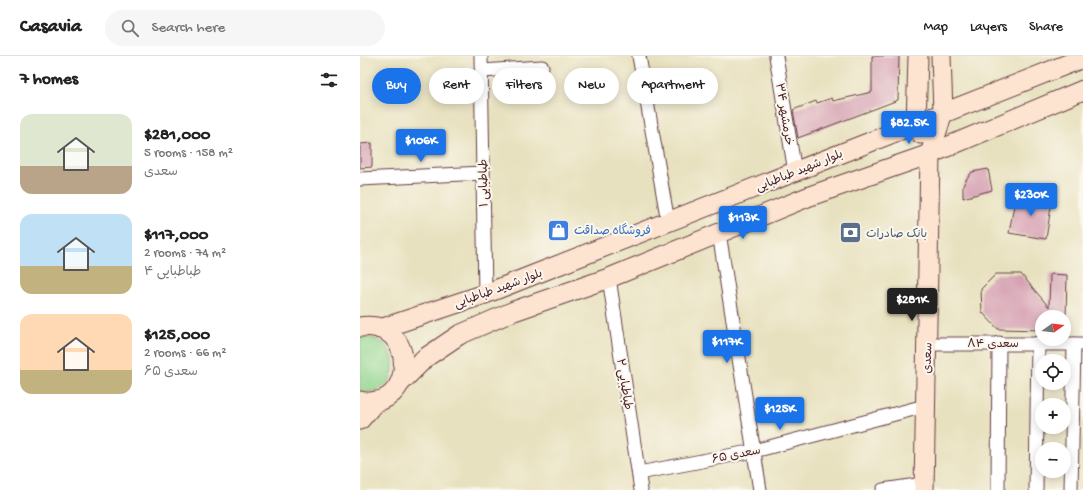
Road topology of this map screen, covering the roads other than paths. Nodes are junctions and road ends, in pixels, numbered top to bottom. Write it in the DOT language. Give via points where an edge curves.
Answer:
graph roads {
  1 [pos="482,56"];
  2 [pos="639,56"];
  3 [pos="776,56"];
  4 [pos="918,56"];
  5 [pos="941,56"];
  6 [pos="1083,58"];
  7 [pos="542,67"];
  8 [pos="482,68"];
  9 [pos="484,71"];
  10 [pos="1083,90"];
  11 [pos="482,104"];
  12 [pos="943,112"];
  13 [pos="916,124"];
  14 [pos="930,154"];
  15 [pos="795,172"];
  16 [pos="483,173"];
  17 [pos="360,179"];
  18 [pos="668,222"];
  19 [pos="718,233"];
  20 [pos="609,278"];
  21 [pos="485,294"];
  22 [pos="368,325"];
  23 [pos="999,343"];
  24 [pos="1035,343"];
  25 [pos="927,344"];
  26 [pos="1078,344"];
  27 [pos="1038,346"];
  28 [pos="399,384"];
  29 [pos="368,401"];
  30 [pos="925,406"];
  31 [pos="360,420"];
  32 [pos="754,451"];
  33 [pos="639,473"];
  34 [pos="924,487"];
  35 [pos="641,490"];
  36 [pos="760,490"];
  37 [pos="883,490"];
  38 [pos="998,490"];
  39 [pos="1036,490"];
  40 [pos="1071,490"];
  1 -- 8 [label="street, طباطبایی ۱"];
  2 -- 18 [label="street"];
  3 -- 15 [label="street, خرمشهر ۳۴"];
  4 -- 13 [label="main road"];
  5 -- 12 [label="main road"];
  6 -- 12 [label="main road, بلوار شهید طباطبایی"];
  7 -- 9 [label="street"];
  10 -- 14 [label="main road"];
  11 -- 16 [label="street, طباطبایی ۱"];
  12 -- 13 [label="main road, بلوار شهید طباطبایی"];
  12 -- 14 [label="main road"];
  13 -- 14 [label="main road"];
  13 -- 15 [label="main road, بلوار شهید طباطبایی"];
  14 -- 19 [label="main road" via="810,196"];
  14 -- 25 [label="main road, سعدی"];
  15 -- 18 [label="main road, بلوار شهید طباطبایی"];
  16 -- 17 [label="street"];
  16 -- 21 [label="street, طباطبایی ۱"];
  18 -- 21 [label="main road, بلوار شهید طباطبایی"];
  19 -- 20 [label="main road"];
  19 -- 32 [label="street"];
  20 -- 28 [label="main road" via="514,311 459,335 425,358"];
  20 -- 33 [label="street, طباطبایی ۲"];
  21 -- 22 [label="main road, بلوار شهید طباطبایی"];
  22 -- 28 [label="main road" via="391,335 400,346 404,358 404,372"];
  23 -- 24 [label="street, سعدی ۸۴"];
  23 -- 25 [label="street, سعدی ۸۴"];
  23 -- 38 [label="street"];
  25 -- 30 [label="main road, سعدی"];
  26 -- 40 [label="street"];
  27 -- 39 [label="street"];
  28 -- 29 [label="main road" via="393,392"];
  29 -- 31 [label="main road"];
  30 -- 32 [label="street, سعدی ۶۵"];
  30 -- 34 [label="main road, سعدی"];
  32 -- 33 [label="street, سعدی ۶۵"];
  32 -- 36 [label="street"];
  33 -- 35 [label="street, طباطبایی ۲"];
  34 -- 37 [label="street"];
}
